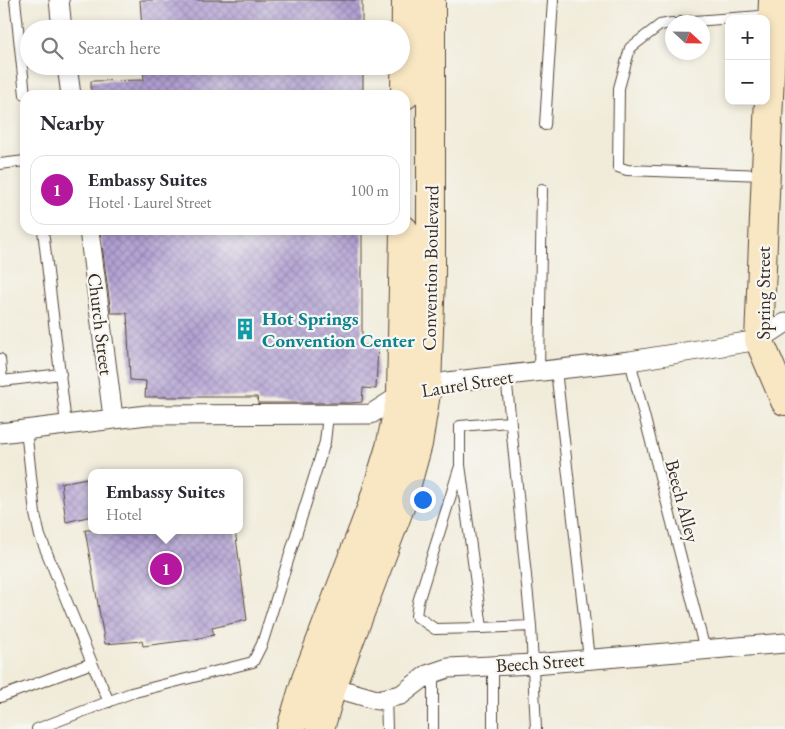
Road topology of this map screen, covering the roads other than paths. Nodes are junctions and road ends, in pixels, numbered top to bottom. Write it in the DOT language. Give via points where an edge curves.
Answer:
graph roads {
  1 [pos="14,0"];
  2 [pos="59,0"];
  3 [pos="406,0"];
  4 [pos="431,0"];
  5 [pos="553,0"];
  6 [pos="772,7"];
  7 [pos="710,17"];
  8 [pos="61,20"];
  9 [pos="406,20"];
  10 [pos="665,25"];
  11 [pos="20,52"];
  12 [pos="23,75"];
  13 [pos="69,75"];
  14 [pos="405,75"];
  15 [pos="24,90"];
  16 [pos="70,90"];
  17 [pos="405,90"];
  18 [pos="545,125"];
  19 [pos="20,162"];
  20 [pos="0,164"];
  21 [pos="766,175"];
  22 [pos="542,189"];
  23 [pos="44,235"];
  24 [pos="90,235"];
  25 [pos="404,235"];
  26 [pos="785,323"];
  27 [pos="759,340"];
  28 [pos="0,360"];
  29 [pos="630,361"];
  30 [pos="548,371"];
  31 [pos="61,374"];
  32 [pos="506,376"];
  33 [pos="427,387"];
  34 [pos="401,396"];
  35 [pos="785,401"];
  36 [pos="328,414"];
  37 [pos="113,417"];
  38 [pos="509,422"];
  39 [pos="66,424"];
  40 [pos="26,430"];
  41 [pos="0,433"];
  42 [pos="460,465"];
  43 [pos="531,626"];
  44 [pos="482,628"];
  45 [pos="785,643"];
  46 [pos="705,650"];
  47 [pos="589,659"];
  48 [pos="92,663"];
  49 [pos="534,664"];
  50 [pos="493,665"];
  51 [pos="433,673"];
  52 [pos="306,679"];
  53 [pos="332,687"];
  54 [pos="0,697"];
  55 [pos="386,698"];
  56 [pos="109,702"];
  57 [pos="37,729"];
  58 [pos="291,729"];
  59 [pos="320,729"];
  60 [pos="387,729"];
  61 [pos="434,729"];
  62 [pos="493,729"];
  63 [pos="536,729"];
  1 -- 11 [label="lane"];
  2 -- 8 [label="street"];
  3 -- 9 [label="street"];
  4 -- 33 [label="street, Convention Boulevard" via="431,275"];
  5 -- 18 [label="lane"];
  6 -- 7 [label="lane"];
  6 -- 21 [label="street, Spring Street"];
  10 -- 21 [label="lane" via="630,48 619,88 618,167 627,170"];
  12 -- 15 [label="lane"];
  13 -- 16 [label="street"];
  14 -- 17 [label="street"];
  19 -- 20 [label="lane"];
  21 -- 27 [label="street, Spring Street"];
  22 -- 30 [label="lane"];
  23 -- 31 [label="lane"];
  24 -- 37 [label="street, Church Street"];
  25 -- 34 [label="street, Convention Boulevard"];
  26 -- 27 [label="street, Laurel Street"];
  27 -- 29 [label="street, Laurel Street"];
  27 -- 35 [label="street, Spring Street"];
  28 -- 31 [label="lane" via="2,380"];
  29 -- 30 [label="street, Laurel Street"];
  29 -- 46 [label="lane, Beech Alley"];
  30 -- 32 [label="street, Laurel Street"];
  30 -- 47 [label="lane"];
  31 -- 39 [label="lane"];
  32 -- 33 [label="street, Laurel Street"];
  32 -- 38 [label="lane"];
  33 -- 34 [label="street, Laurel Street"];
  33 -- 53 [label="street, Convention Boulevard" via="418,444 402,502"];
  34 -- 36 [label="street, Laurel Street" via="371,414"];
  34 -- 52 [label="street, Convention Boulevard" via="372,506"];
  36 -- 37 [label="street, Laurel Street"];
  36 -- 56 [label="lane" via="325,442 262,644 253,662 131,693"];
  37 -- 39 [label="street, Laurel Street"];
  38 -- 42 [label="lane" via="460,426"];
  38 -- 43 [label="lane"];
  39 -- 40 [label="street, Laurel Street"];
  40 -- 41 [label="street, Laurel Street"];
  40 -- 48 [label="lane" via="40,536"];
  42 -- 44 [label="lane"];
  42 -- 44 [label="lane" via="416,616 435,629"];
  43 -- 44 [label="lane"];
  43 -- 49 [label="lane"];
  45 -- 46 [label="street, Beech Street"];
  46 -- 47 [label="street, Beech Street"];
  47 -- 49 [label="street, Beech Street"];
  48 -- 54 [label="lane"];
  48 -- 56 [label="lane"];
  49 -- 50 [label="street, Beech Street"];
  49 -- 63 [label="lane"];
  50 -- 51 [label="street, Beech Street" via="448,668"];
  50 -- 62 [label="lane"];
  51 -- 55 [label="street, Beech Street" via="402,695"];
  51 -- 61 [label="lane"];
  52 -- 53 [label="street, Beech Street"];
  52 -- 58 [label="street, Convention Boulevard"];
  53 -- 55 [label="street, Beech Street" via="377,700"];
  53 -- 59 [label="street, Convention Boulevard"];
  55 -- 60 [label="lane"];
  56 -- 57 [label="lane"];
}
